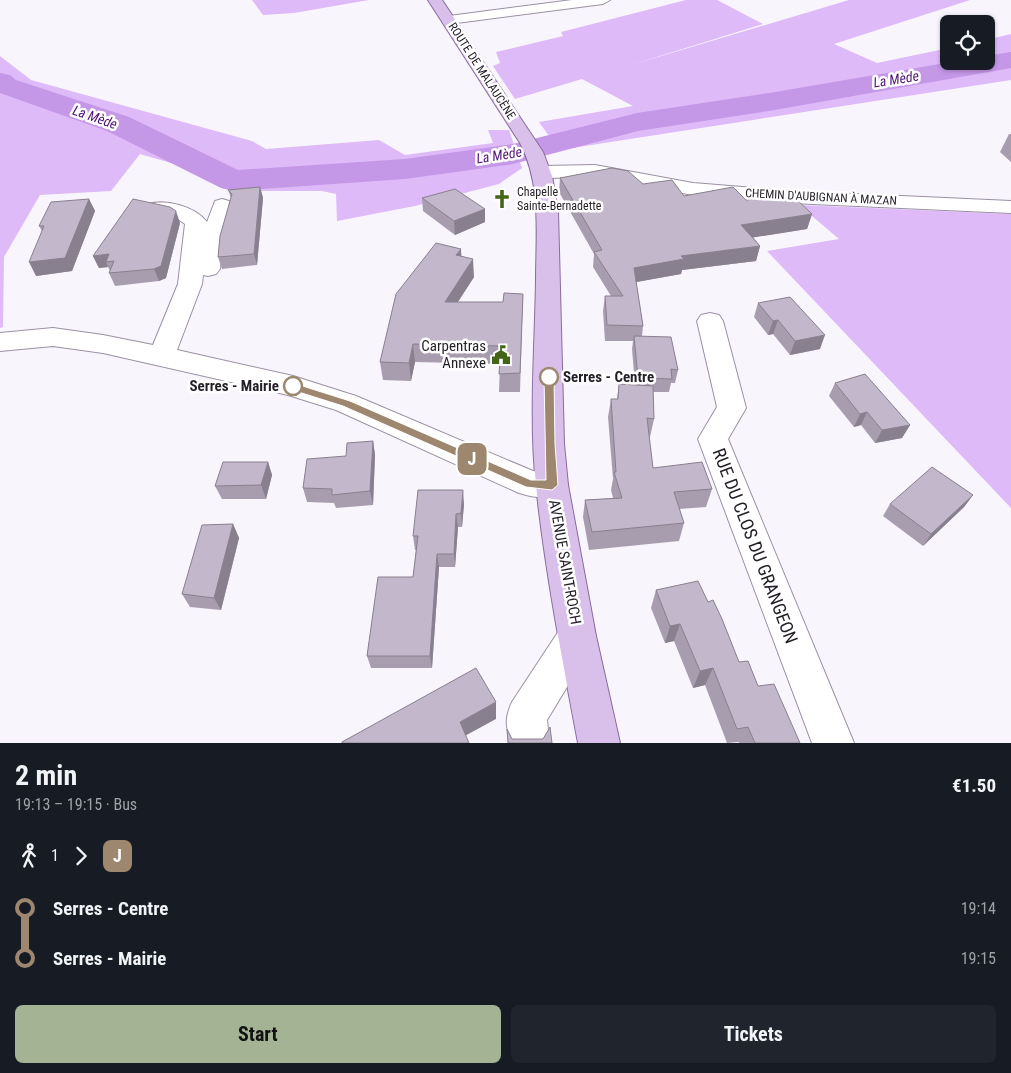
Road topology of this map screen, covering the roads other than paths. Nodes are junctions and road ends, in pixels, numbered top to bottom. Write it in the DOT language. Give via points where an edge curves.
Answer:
graph roads {
  1 [pos="435,0"];
  2 [pos="603,0"];
  3 [pos="449,20"];
  4 [pos="537,158"];
  5 [pos="222,205"];
  6 [pos="1011,207"];
  7 [pos="156,208"];
  8 [pos="179,310"];
  9 [pos="710,321"];
  10 [pos="0,342"];
  11 [pos="162,355"];
  12 [pos="552,485"];
  13 [pos="578,636"];
  14 [pos="527,730"];
  15 [pos="599,743"];
  16 [pos="833,743"];
  1 -- 3 [label="main road, ROUTE DE MALAUCÈNE"];
  2 -- 3 [label="street"];
  3 -- 4 [label="main road, ROUTE DE MALAUCÈNE"];
  4 -- 6 [label="street, CHEMIN D'AUBIGNAN À MAZAN" via="693,189"];
  4 -- 12 [label="main road, AVENUE SAINT-ROCH" via="547,211"];
  5 -- 8 [label="street" via="211,247 205,292"];
  7 -- 8 [label="street" via="181,212 196,222 190,284"];
  8 -- 11 [label="street"];
  9 -- 16 [label="street, RUE DU CLOS DU GRANGEON" via="732,408 713,439"];
  10 -- 11 [label="street" via="53,337"];
  11 -- 12 [label="street" via="293,386 346,403 530,484"];
  12 -- 13 [label="main road, AVENUE SAINT-ROCH"];
  13 -- 14 [label="street" via="526,716"];
  13 -- 15 [label="main road, AVENUE SAINT-ROCH"];
}
